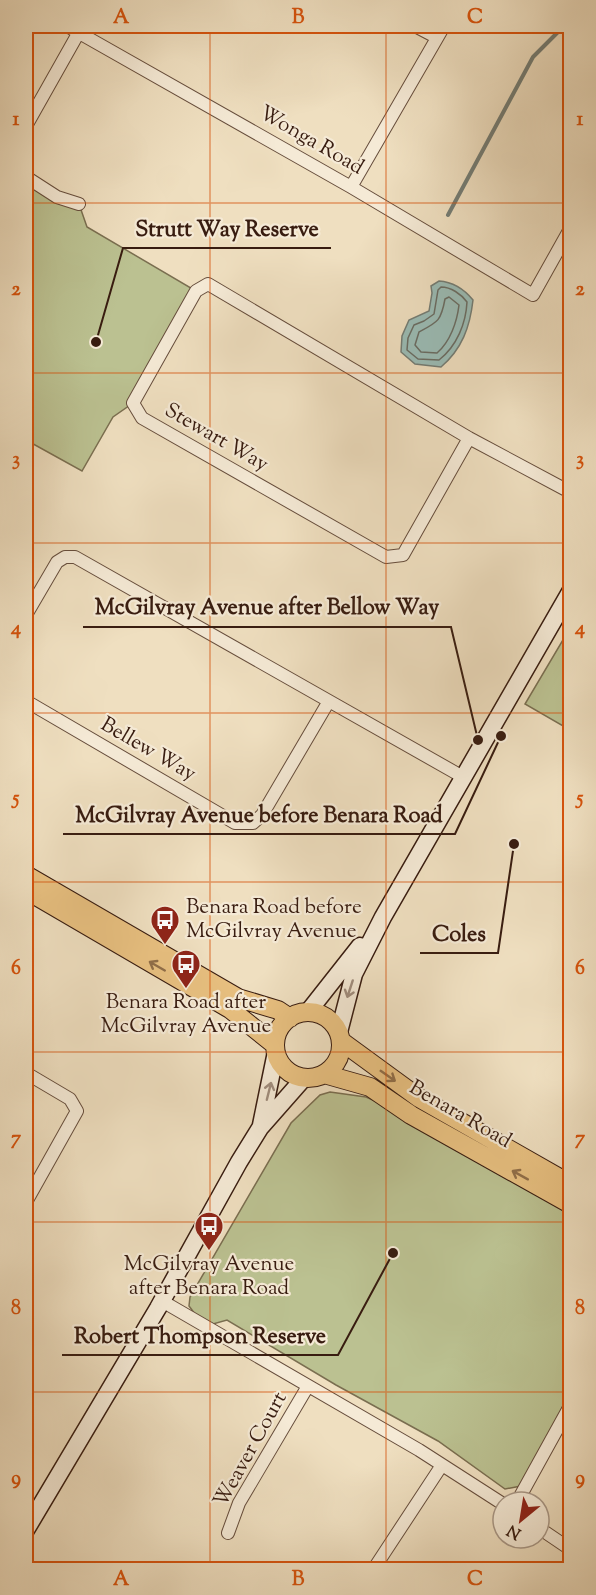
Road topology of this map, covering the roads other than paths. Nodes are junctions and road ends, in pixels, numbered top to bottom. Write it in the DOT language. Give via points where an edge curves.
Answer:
graph roads {
  1 [pos="67,26"];
  2 [pos="416,26"];
  3 [pos="444,26"];
  4 [pos="79,32"];
  5 [pos="436,37"];
  6 [pos="26,126"];
  7 [pos="26,177"];
  8 [pos="351,187"];
  9 [pos="79,204"];
  10 [pos="570,229"];
  11 [pos="469,438"];
  12 [pos="570,492"];
  13 [pos="570,592"];
  14 [pos="26,615"];
  15 [pos="26,701"];
  16 [pos="329,701"];
  17 [pos="463,777"];
  18 [pos="28,887"];
  19 [pos="383,917"];
  20 [pos="308,1012"];
  21 [pos="290,1018"];
  22 [pos="340,1036"];
  23 [pos="276,1048"];
  24 [pos="26,1073"];
  25 [pos="324,1074"];
  26 [pos="304,1078"];
  27 [pos="260,1128"];
  28 [pos="570,1184"];
  29 [pos="26,1202"];
  30 [pos="570,1204"];
  31 [pos="162,1301"];
  32 [pos="308,1386"];
  33 [pos="570,1406"];
  34 [pos="442,1465"];
  35 [pos="524,1490"];
  36 [pos="491,1496"];
  37 [pos="26,1530"];
  38 [pos="228,1533"];
  39 [pos="551,1536"];
  40 [pos="570,1549"];
  41 [pos="373,1569"];
  1 -- 4 [label="street, Wonga Road"];
  2 -- 5 [label="street"];
  3 -- 5 [label="street"];
  4 -- 6 [label="street"];
  4 -- 8 [label="street, Wonga Road"];
  5 -- 8 [label="street"];
  7 -- 9 [label="street"];
  8 -- 10 [label="street, Wonga Road" via="533,294"];
  11 -- 11 [label="street, Stewart Way" via="208,284 195,291 133,403 142,418 387,558 403,555"];
  11 -- 12 [label="street, Stewart Way"];
  13 -- 17 [label="main road"];
  14 -- 16 [label="street" via="57,562 65,556 75,557"];
  15 -- 16 [label="street, Bellew Way" via="235,823 253,824"];
  16 -- 17 [label="street"];
  17 -- 19 [label="main road"];
  18 -- 21 [label="main road" via="238,998 278,1010"];
  23 -- 18 [label="main road, one-way" via="230,1009"];
  19 -- 20 [label="main road"];
  19 -- 22 [label="main road, one-way" via="354,974"];
  20 -- 21 [label="main road"];
  20 -- 22 [label="main road" via="326,1018"];
  21 -- 23 [label="main road" via="277,1034"];
  22 -- 25 [label="main road" via="338,1060"];
  22 -- 28 [label="main road, Benara Road, one-way" via="419,1098"];
  23 -- 26 [label="main road" via="286,1069"];
  27 -- 23 [label="main road, one-way"];
  24 -- 29 [label="street" via="70,1099 77,1111"];
  25 -- 26 [label="main road"];
  30 -- 25 [label="main road, Benara Road, one-way" via="411,1115 370,1087"];
  26 -- 27 [label="main road"];
  27 -- 31 [label="main road"];
  31 -- 32 [label="street"];
  31 -- 37 [label="main road"];
  32 -- 34 [label="street"];
  32 -- 38 [label="street, Weaver Court" via="239,1503"];
  33 -- 35 [label="street"];
  34 -- 36 [label="street"];
  34 -- 41 [label="street"];
  39 -- 40 [label="street"];
}
